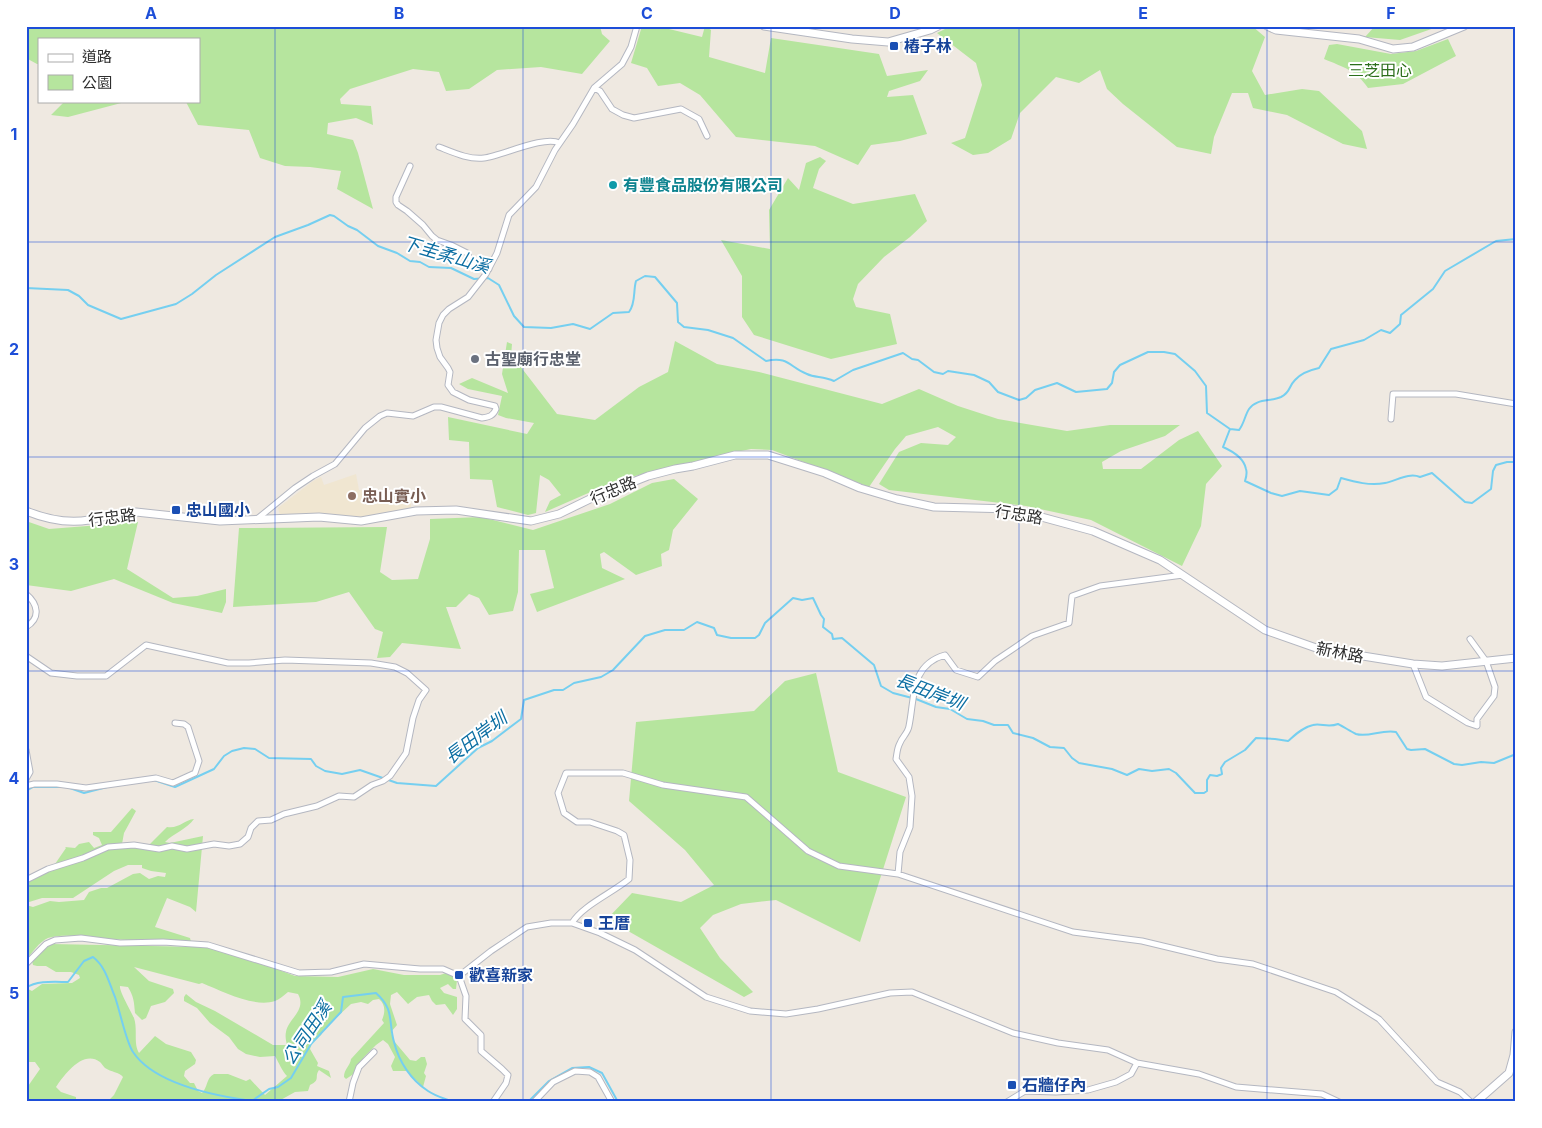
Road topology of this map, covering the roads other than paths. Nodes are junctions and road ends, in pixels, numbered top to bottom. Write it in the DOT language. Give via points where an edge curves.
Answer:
graph roads {
  1 [pos="637,26"];
  2 [pos="764,26"];
  3 [pos="938,26"];
  4 [pos="1267,26"];
  5 [pos="1464,26"];
  6 [pos="594,88"];
  7 [pos="707,136"];
  8 [pos="559,144"];
  9 [pos="439,147"];
  10 [pos="410,166"];
  11 [pos="487,271"];
  12 [pos="1516,404"];
  13 [pos="1392,420"];
  14 [pos="26,512"];
  15 [pos="257,519"];
  16 [pos="1183,575"];
  17 [pos="26,594"];
  18 [pos="26,627"];
  19 [pos="1470,639"];
  20 [pos="26,656"];
  21 [pos="1516,658"];
  22 [pos="1486,661"];
  23 [pos="1413,664"];
  24 [pos="175,724"];
  25 [pos="26,750"];
  26 [pos="26,779"];
  27 [pos="26,786"];
  28 [pos="898,874"];
  29 [pos="26,880"];
  30 [pos="572,923"];
  31 [pos="26,964"];
  32 [pos="459,976"];
  33 [pos="1516,1033"];
  34 [pos="374,1052"];
  35 [pos="1137,1063"];
  36 [pos="349,1102"];
  37 [pos="493,1102"];
  38 [pos="534,1102"];
  39 [pos="612,1102"];
  40 [pos="1007,1102"];
  41 [pos="1339,1102"];
  42 [pos="1471,1102"];
  43 [pos="1476,1102"];
  1 -- 6 [label="street" via="622,64"];
  2 -- 3 [label="street" via="888,42"];
  4 -- 5 [label="street" via="1276,30 1359,39 1393,49 1413,47"];
  6 -- 7 [label="street" via="600,91 612,109 634,118 681,109 700,119"];
  6 -- 8 [label="street"];
  8 -- 9 [label="street" via="552,141 483,158 472,158"];
  8 -- 11 [label="street" via="536,187 509,215 498,253"];
  10 -- 11 [label="street" via="396,197 398,206 437,240 467,253 473,264"];
  11 -- 15 [label="street" via="468,297 442,315 436,340 440,357 450,372 448,385 452,392 495,406 494,414 482,418 441,407 413,416 386,413 365,428 335,464 295,488"];
  12 -- 13 [label="street" via="1456,394 1394,394"];
  14 -- 15 [label="street, 行忠路" via="70,522 125,512 220,521"];
  15 -- 16 [label="street, 行忠路" via="319,517 361,521 416,511 456,510 531,521 559,514 592,498 675,468 735,455 768,456 825,473 860,488 934,507 1012,509 1093,531 1160,560"];
  16 -- 23 [label="street, 新林路" via="1265,630 1319,649"];
  16 -- 28 [label="street" via="1100,586 1072,596 1069,622 1032,636 978,677 956,670 945,655 932,659 926,665 915,684 909,729 899,744 896,759 909,777 912,796 910,827 900,852"];
  17 -- 18 [label="street" via="36,606 37,613"];
  19 -- 22 [label="street"];
  20 -- 29 [label="street" via="52,673 77,676 106,676 146,645 228,664 285,660 371,663 395,667 426,690 419,700 406,753 399,764 383,781 354,797 340,796 317,806 258,821 240,844 187,849 134,845 108,847 48,868"];
  21 -- 22 [label="street, 新林路"];
  22 -- 23 [label="street, 新林路" via="1442,666"];
  22 -- 23 [label="street" via="1495,687 1494,696 1477,719 1477,726 1426,697"];
  24 -- 27 [label="street" via="188,727 199,761 195,773 178,782 156,778 86,788 57,784"];
  25 -- 26 [label="street" via="30,772"];
  28 -- 30 [label="street" via="839,866 808,851 746,797 663,786 624,773 566,773 558,792 564,813 577,822 590,822 624,835 630,860 628,879 577,914"];
  28 -- 42 [label="street" via="1073,932 1142,941 1217,959 1254,964 1336,992 1379,1019 1437,1082 1460,1092"];
  30 -- 32 [label="street" via="527,927"];
  30 -- 35 [label="street" via="635,950 706,997 750,1011 786,1014 890,993 912,992 1013,1033 1108,1050"];
  31 -- 32 [label="street" via="46,944 81,938 208,945 299,973 331,972 364,964 444,969"];
  32 -- 37 [label="street" via="466,996 465,1019 481,1035 480,1051 508,1075"];
  33 -- 43 [label="street" via="1509,1073"];
  34 -- 36 [label="street" via="359,1067"];
  35 -- 40 [label="street" via="1131,1074 1116,1082 1088,1090 1025,1091"];
  35 -- 41 [label="street" via="1199,1074 1236,1087 1322,1094"];
  38 -- 39 [label="street" via="554,1082 575,1071 590,1072 598,1077"];
}
